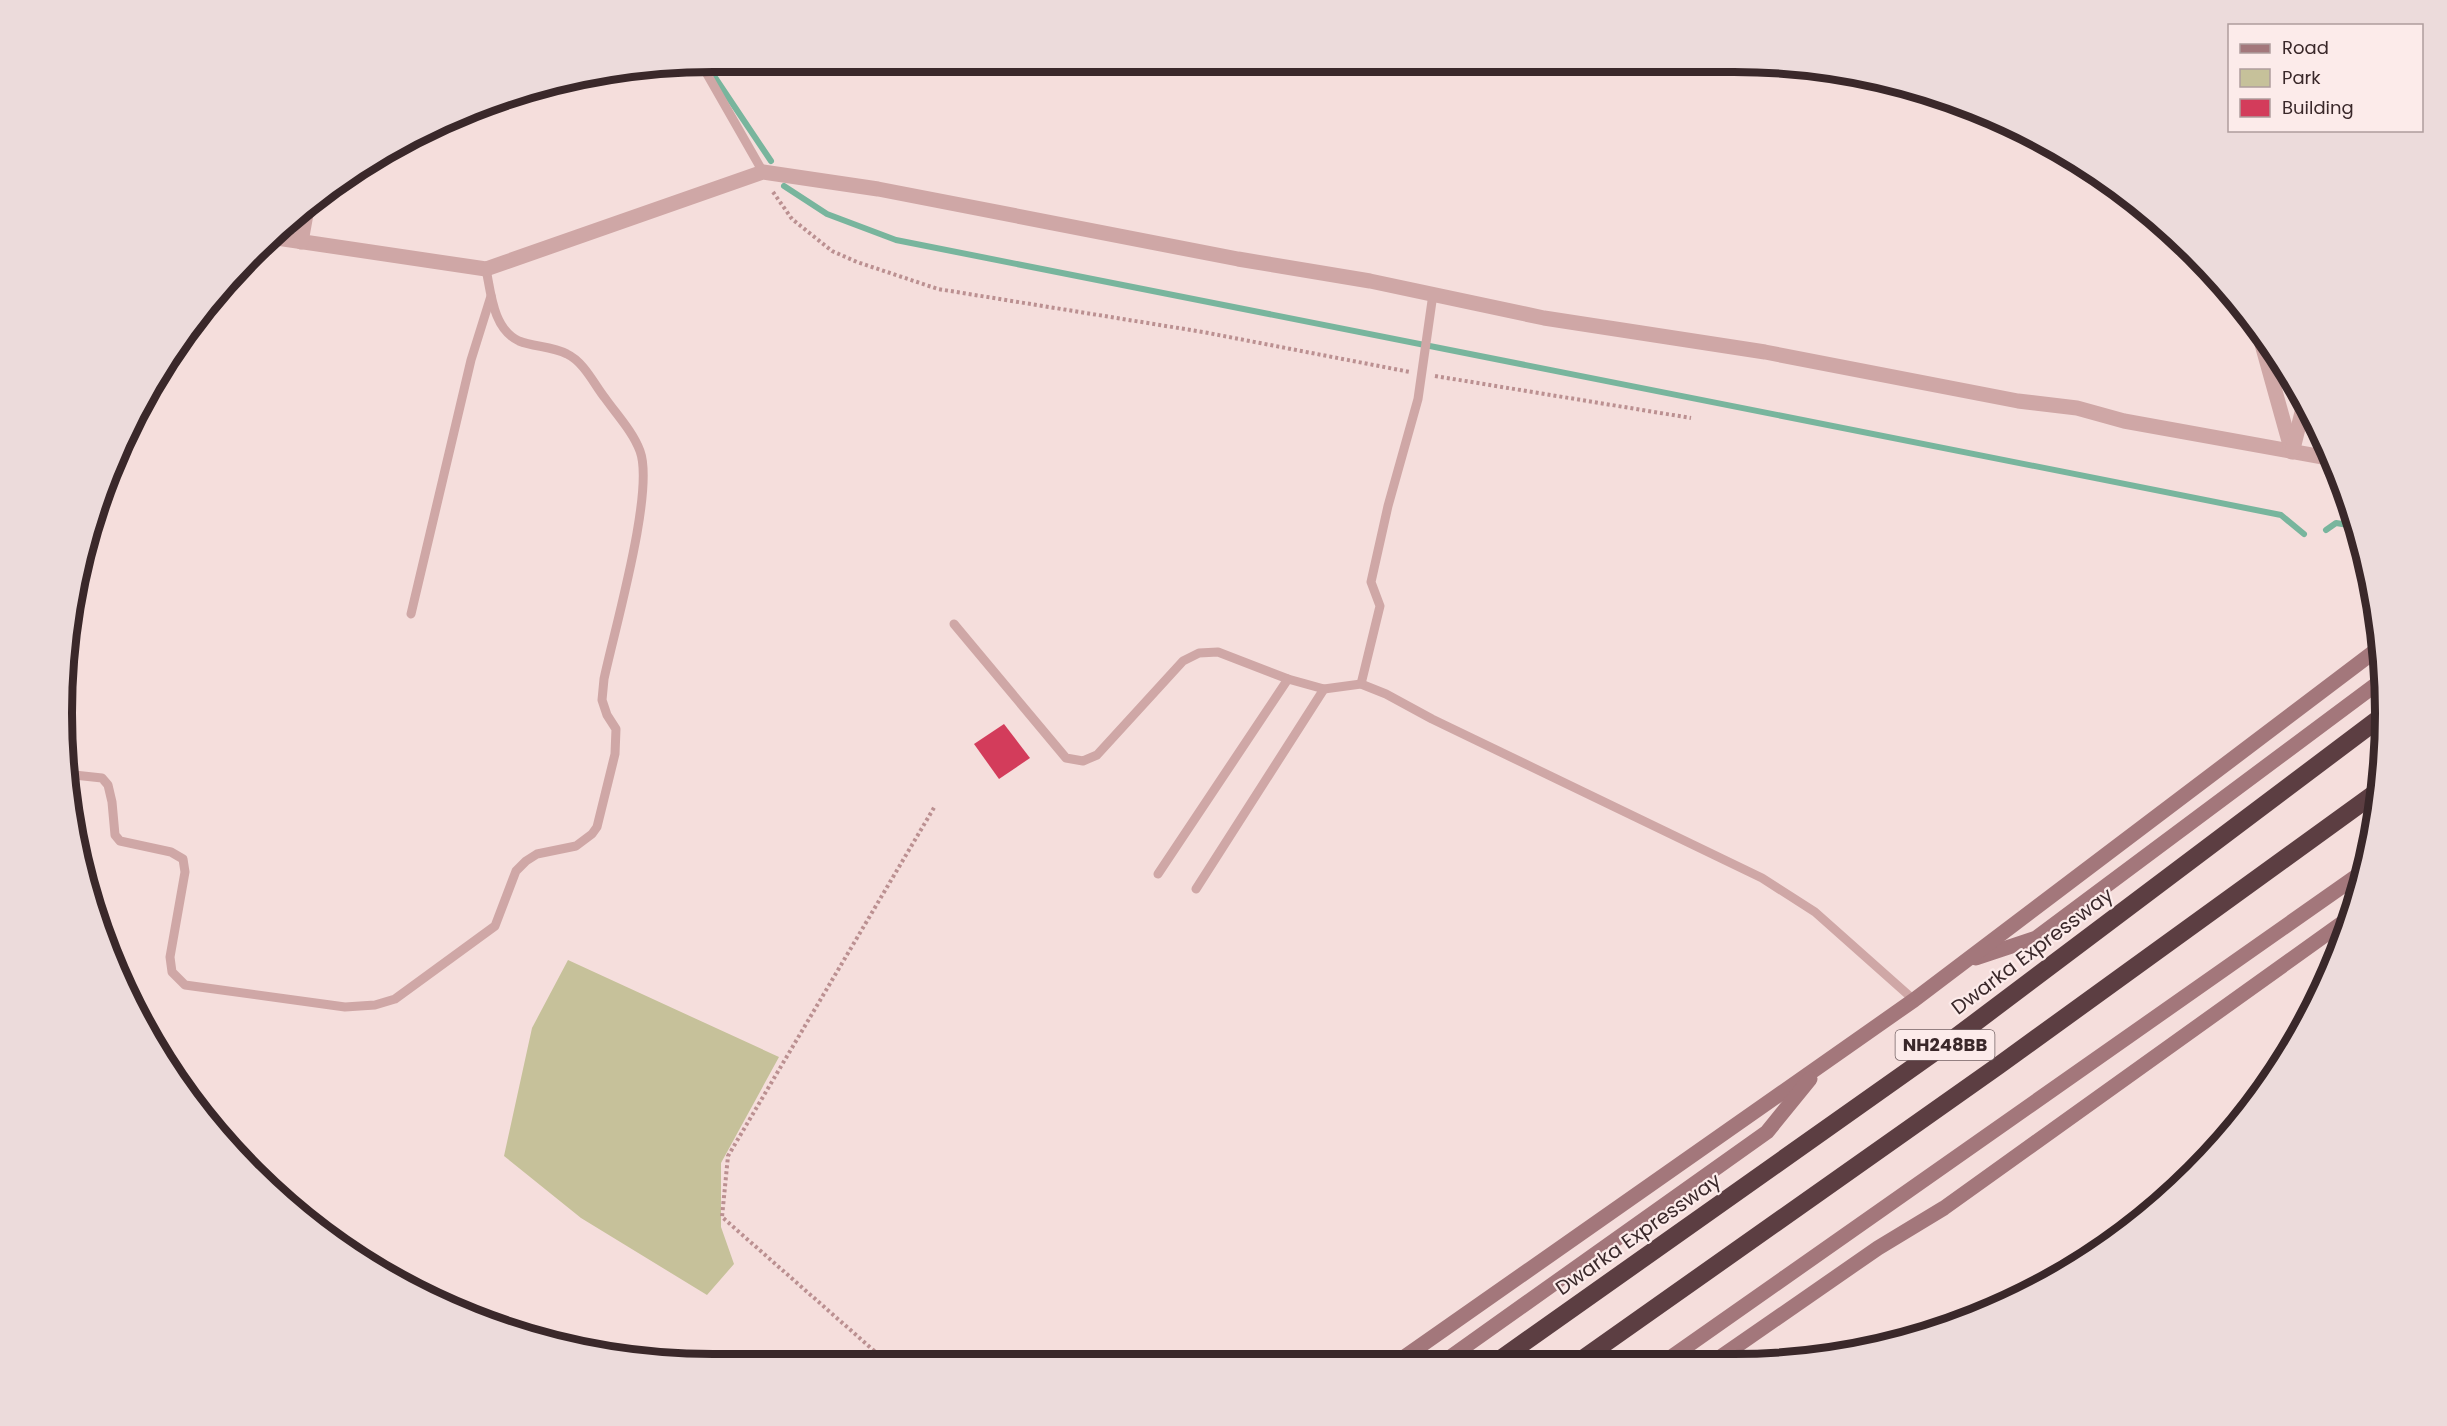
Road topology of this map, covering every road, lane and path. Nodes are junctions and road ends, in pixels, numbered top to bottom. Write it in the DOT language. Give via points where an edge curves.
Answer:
graph roads {
  1 [pos="706,72"];
  2 [pos="763,172"];
  3 [pos="305,218"];
  4 [pos="282,239"];
  5 [pos="301,242"];
  6 [pos="486,269"];
  7 [pos="491,294"];
  8 [pos="1433,294"];
  9 [pos="2265,354"];
  10 [pos="1420,374"];
  11 [pos="1431,376"];
  12 [pos="2301,415"];
  13 [pos="1691,418"];
  14 [pos="2292,452"];
  15 [pos="2321,457"];
  16 [pos="411,614"];
  17 [pos="954,624"];
  18 [pos="2372,653"];
  19 [pos="1288,679"];
  20 [pos="1361,684"];
  21 [pos="2374,686"];
  22 [pos="1324,689"];
  23 [pos="2375,722"];
  24 [pos="75,775"];
  25 [pos="2370,797"];
  26 [pos="935,806"];
  27 [pos="1158,874"];
  28 [pos="2353,879"];
  29 [pos="1196,889"];
  30 [pos="2338,926"];
  31 [pos="1964,962"];
  32 [pos="1914,1000"];
  33 [pos="1821,1065"];
  34 [pos="878,1354"];
  35 [pos="1409,1354"];
  36 [pos="1455,1354"];
  37 [pos="1508,1354"];
  38 [pos="1590,1354"];
  39 [pos="1677,1354"];
  40 [pos="1725,1354"];
  1 -- 2 [label="lane"];
  2 -- 6 [label="street"];
  2 -- 8 [label="street" via="878,189"];
  2 -- 10 [label="path" via="792,219 832,251 938,289 1203,332"];
  3 -- 5 [label="street"];
  4 -- 5 [label="street"];
  5 -- 6 [label="street"];
  6 -- 7 [label="lane"];
  7 -- 16 [label="lane" via="471,360"];
  7 -- 24 [label="lane" via="505,330 518,340 567,354 580,365 640,452 644,476 641,509 602,700 616,729 615,754 592,834 576,846 537,854 526,861 516,871 495,926 394,999 345,1007 185,985 172,972 170,957 186,873 183,859 171,852 120,841 115,835 108,785 102,778"];
  8 -- 14 [label="street" via="1544,318 1765,352 2018,401 2078,408 2124,421"];
  8 -- 20 [label="lane" via="1418,399 1371,582 1380,606"];
  9 -- 14 [label="street"];
  11 -- 13 [label="path"];
  12 -- 14 [label="street"];
  14 -- 15 [label="street"];
  17 -- 19 [label="lane" via="1066,758 1083,761 1097,754 1183,661 1199,653 1218,652"];
  18 -- 31 [label="main road"];
  19 -- 22 [label="lane"];
  19 -- 27 [label="lane"];
  20 -- 22 [label="lane"];
  20 -- 32 [label="lane" via="1762,878 1815,912"];
  21 -- 31 [label="main road" via="2036,938"];
  22 -- 29 [label="lane"];
  23 -- 37 [label="highway, Dwarka Expressway / NH248BB" via="1956,1037"];
  25 -- 38 [label="highway, NH248BB"];
  26 -- 34 [label="path" via="728,1156 722,1217"];
  28 -- 39 [label="main road"];
  30 -- 40 [label="main road" via="1944,1208 1878,1248"];
  31 -- 32 [label="main road"];
  32 -- 33 [label="main road"];
  33 -- 35 [label="main road"];
  33 -- 36 [label="main road" via="1767,1132"];
}
